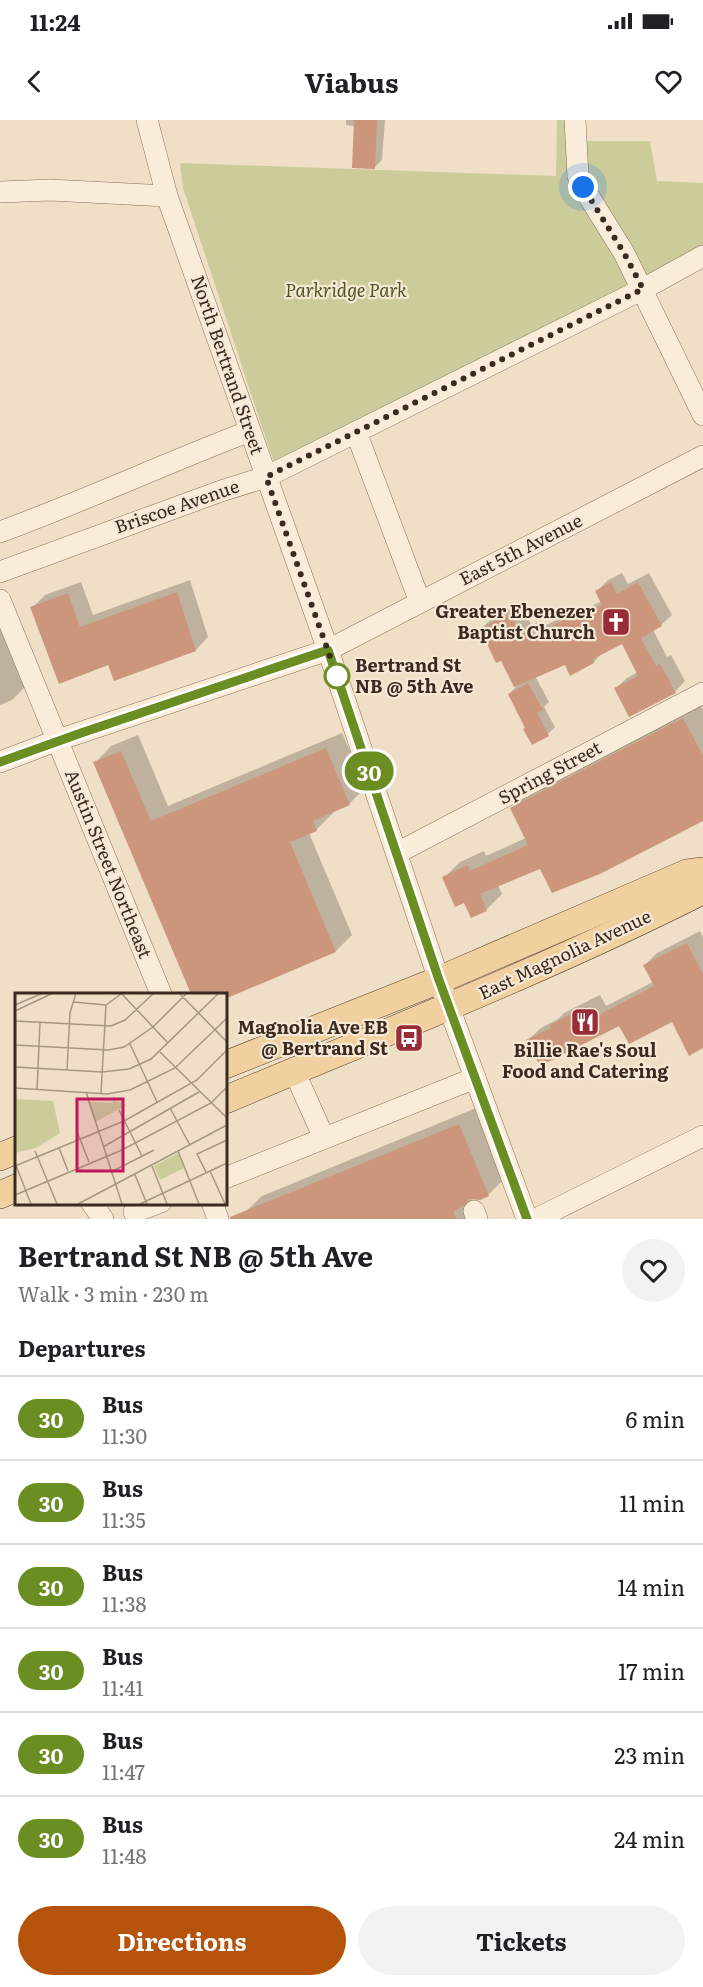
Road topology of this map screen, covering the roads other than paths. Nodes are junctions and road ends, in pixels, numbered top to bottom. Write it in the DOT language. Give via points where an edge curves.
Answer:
graph roads {
  1 [pos="147,120"];
  2 [pos="575,120"];
  3 [pos="0,192"];
  4 [pos="167,196"];
  5 [pos="703,256"];
  6 [pos="643,289"];
  7 [pos="703,416"];
  8 [pos="250,431"];
  9 [pos="357,432"];
  10 [pos="703,456"];
  11 [pos="266,477"];
  12 [pos="0,532"];
  13 [pos="0,572"];
  14 [pos="0,600"];
  15 [pos="420,602"];
  16 [pos="328,650"];
  17 [pos="703,693"];
  18 [pos="58,740"];
  19 [pos="0,762"];
  20 [pos="397,853"];
  21 [pos="703,871"];
  22 [pos="703,888"];
  23 [pos="439,980"];
  24 [pos="161,993"];
  25 [pos="450,1007"];
  26 [pos="226,1065"];
  27 [pos="294,1071"];
  28 [pos="476,1078"];
  29 [pos="226,1100"];
  30 [pos="703,1136"];
  31 [pos="324,1138"];
  32 [pos="15,1150"];
  33 [pos="0,1157"];
  34 [pos="226,1178"];
  35 [pos="15,1188"];
  36 [pos="0,1195"];
  37 [pos="92,1204"];
  38 [pos="157,1204"];
  39 [pos="212,1204"];
  40 [pos="134,1212"];
  41 [pos="103,1219"];
  42 [pos="218,1219"];
  43 [pos="527,1219"];
  44 [pos="536,1219"];
  1 -- 4 [label="street, North Bertrand Street"];
  2 -- 6 [label="street" via="578,176"];
  3 -- 4 [label="street" via="50,190"];
  4 -- 8 [label="street, North Bertrand Street"];
  5 -- 6 [label="street, Briscoe Avenue"];
  6 -- 7 [label="street"];
  6 -- 9 [label="street, Briscoe Avenue"];
  8 -- 11 [label="street, North Bertrand Street"];
  8 -- 12 [label="street"];
  9 -- 11 [label="street, Briscoe Avenue"];
  9 -- 15 [label="street"];
  10 -- 15 [label="street, East 5th Avenue"];
  11 -- 13 [label="street, Briscoe Avenue"];
  11 -- 16 [label="street, North Bertrand Street"];
  14 -- 18 [label="street, Austin Street Northeast"];
  15 -- 16 [label="street, East 5th Avenue"];
  16 -- 18 [label="street, East 5th Avenue"];
  16 -- 20 [label="street, North Bertrand Street"];
  17 -- 20 [label="street, Spring Street"];
  18 -- 19 [label="street, East 5th Avenue"];
  18 -- 24 [label="street, Austin Street Northeast"];
  20 -- 23 [label="street, North Bertrand Street"];
  21 -- 23 [label="main road, East Magnolia Avenue" via="687,873"];
  22 -- 25 [label="main road, East Magnolia Avenue" via="656,914"];
  23 -- 25 [label="street, North Bertrand Street"];
  23 -- 26 [label="main road, East Magnolia Avenue"];
  25 -- 27 [label="main road, East Magnolia Avenue"];
  25 -- 28 [label="street, North Bertrand Street"];
  27 -- 29 [label="main road, East Magnolia Avenue"];
  27 -- 31 [label="street"];
  28 -- 31 [label="street"];
  28 -- 43 [label="street, North Bertrand Street"];
  30 -- 44 [label="street"];
  31 -- 34 [label="street"];
  32 -- 33 [label="main road"];
  35 -- 36 [label="main road"];
  37 -- 41 [label="street"];
  38 -- 40 [label="street"];
  39 -- 42 [label="street"];
}
